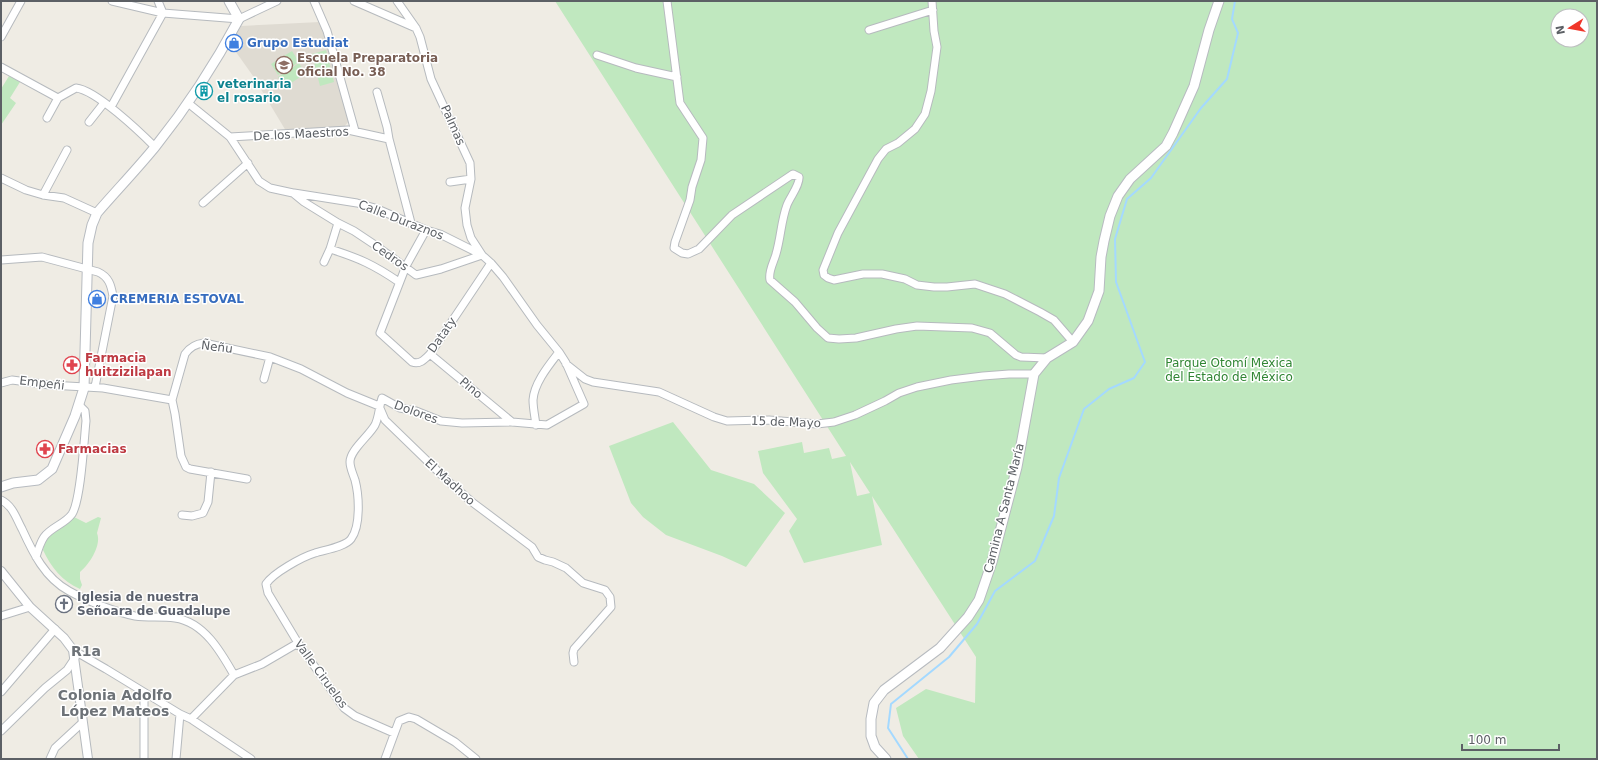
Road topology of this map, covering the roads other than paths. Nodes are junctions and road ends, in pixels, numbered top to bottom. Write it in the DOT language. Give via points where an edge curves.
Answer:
graph roads {
  1 [pos="112,1"];
  2 [pos="158,1"];
  3 [pos="229,1"];
  4 [pos="277,1"];
  5 [pos="314,1"];
  6 [pos="354,1"];
  7 [pos="397,1"];
  8 [pos="666,1"];
  9 [pos="932,1"];
  10 [pos="1219,1"];
  11 [pos="18,2"];
  12 [pos="934,10"];
  13 [pos="163,13"];
  14 [pos="239,19"];
  15 [pos="416,28"];
  16 [pos="868,30"];
  17 [pos="1,37"];
  18 [pos="597,55"];
  19 [pos="1,67"];
  20 [pos="677,76"];
  21 [pos="377,92"];
  22 [pos="58,98"];
  23 [pos="188,103"];
  24 [pos="107,105"];
  25 [pos="46,118"];
  26 [pos="89,122"];
  27 [pos="355,131"];
  28 [pos="230,137"];
  29 [pos="389,139"];
  30 [pos="155,147"];
  31 [pos="67,150"];
  32 [pos="248,163"];
  33 [pos="1,178"];
  34 [pos="471,179"];
  35 [pos="450,182"];
  36 [pos="293,193"];
  37 [pos="43,195"];
  38 [pos="202,203"];
  39 [pos="97,213"];
  40 [pos="338,223"];
  41 [pos="411,223"];
  42 [pos="426,230"];
  43 [pos="330,249"];
  44 [pos="482,255"];
  45 [pos="1,260"];
  46 [pos="324,262"];
  47 [pos="492,263"];
  48 [pos="406,266"];
  49 [pos="87,270"];
  50 [pos="399,282"];
  51 [pos="1073,342"];
  52 [pos="559,352"];
  53 [pos="430,354"];
  54 [pos="270,357"];
  55 [pos="1047,358"];
  56 [pos="566,364"];
  57 [pos="1034,374"];
  58 [pos="264,379"];
  59 [pos="1,383"];
  60 [pos="95,387"];
  61 [pos="84,388"];
  62 [pos="172,400"];
  63 [pos="79,405"];
  64 [pos="379,406"];
  65 [pos="512,422"];
  66 [pos="536,425"];
  67 [pos="212,472"];
  68 [pos="247,479"];
  69 [pos="1,487"];
  70 [pos="1,500"];
  71 [pos="182,515"];
  72 [pos="36,557"];
  73 [pos="1,571"];
  74 [pos="268,593"];
  75 [pos="30,607"];
  76 [pos="1,616"];
  77 [pos="55,629"];
  78 [pos="298,643"];
  79 [pos="74,654"];
  80 [pos="574,662"];
  81 [pos="234,676"];
  82 [pos="1,692"];
  83 [pos="144,693"];
  84 [pos="180,714"];
  85 [pos="191,718"];
  86 [pos="82,723"];
  87 [pos="1,731"];
  88 [pos="394,733"];
  89 [pos="50,759"];
  90 [pos="88,759"];
  91 [pos="144,759"];
  92 [pos="176,759"];
  93 [pos="251,759"];
  94 [pos="385,759"];
  95 [pos="476,759"];
  96 [pos="886,759"];
  1 -- 13 [label="street"];
  2 -- 13 [label="street"];
  3 -- 14 [label="main road"];
  4 -- 14 [label="street"];
  5 -- 27 [label="street, De los Maestros" via="327,31"];
  6 -- 15 [label="street"];
  7 -- 15 [label="street, Palmas"];
  8 -- 20 [label="street"];
  9 -- 12 [label="street"];
  10 -- 51 [label="main road, Camina A Santa María" via="1194,86 1173,133 1166,146 1130,179 1118,196 1104,241 1097,298 1088,321"];
  11 -- 17 [label="street"];
  12 -- 16 [label="street"];
  12 -- 51 [label="street" via="937,47 925,114 915,129 886,149 878,159 838,233 823,270 824,275 834,280 863,274 882,274 929,286 975,284 1005,294 1054,320"];
  13 -- 14 [label="street"];
  13 -- 24 [label="street"];
  14 -- 23 [label="main road"];
  15 -- 34 [label="street, Palmas" via="423,43 431,79 470,163"];
  18 -- 20 [label="street" via="636,68"];
  19 -- 22 [label="street"];
  20 -- 55 [label="street" via="680,102 703,138 703,144 690,200 674,248 688,254 699,249 732,215 793,174 799,177 799,181 783,216 770,278 828,338 856,338 917,326 972,328 990,334 1021,357"];
  21 -- 29 [label="street"];
  22 -- 24 [label="street" via="80,88"];
  22 -- 25 [label="street"];
  23 -- 28 [label="street, Cedros"];
  23 -- 30 [label="main road"];
  24 -- 26 [label="street"];
  24 -- 30 [label="street"];
  27 -- 28 [label="street, De los Maestros"];
  27 -- 29 [label="street"];
  28 -- 32 [label="street, Cedros"];
  29 -- 41 [label="street"];
  30 -- 39 [label="main road"];
  31 -- 37 [label="street"];
  32 -- 36 [label="street, Cedros" via="264,185"];
  32 -- 38 [label="street"];
  33 -- 37 [label="street"];
  34 -- 35 [label="street"];
  34 -- 44 [label="street, Palmas" via="465,214 472,238"];
  36 -- 40 [label="street, Cedros"];
  36 -- 41 [label="street, Calle Duraznos" via="357,203"];
  37 -- 39 [label="street" via="64,198"];
  39 -- 49 [label="main road" via="89,234"];
  40 -- 43 [label="street"];
  40 -- 48 [label="street, Cedros"];
  41 -- 42 [label="street, Calle Duraznos"];
  42 -- 44 [label="street, Calle Duraznos" via="440,234"];
  42 -- 48 [label="street"];
  43 -- 46 [label="street"];
  43 -- 50 [label="street" via="365,260"];
  44 -- 47 [label="street"];
  44 -- 48 [label="street, Cedros" via="422,275 416,275"];
  45 -- 49 [label="street" via="42,257"];
  47 -- 52 [label="street"];
  47 -- 53 [label="street, Dataty"];
  48 -- 50 [label="street"];
  49 -- 60 [label="street" via="106,276 113,296"];
  49 -- 61 [label="main road"];
  50 -- 53 [label="street, Dataty" via="380,334 412,362 423,361"];
  51 -- 55 [label="main road, Camina A Santa María"];
  52 -- 56 [label="street"];
  52 -- 66 [label="street" via="535,389 533,399"];
  53 -- 65 [label="street, Pino"];
  54 -- 58 [label="street"];
  54 -- 62 [label="street, Ñeñu" via="204,343 196,344 185,354"];
  54 -- 64 [label="street, Ñeñu"];
  55 -- 57 [label="main road, Camina A Santa María"];
  56 -- 57 [label="street, 15 de Mayo" via="593,382 659,392 727,421 769,420 817,424 855,415 917,387 983,376"];
  56 -- 66 [label="street, Dolores" via="584,404 547,425"];
  57 -- 96 [label="main road, Camina A Santa María" via="1017,467 992,562 979,600 968,617 940,648 884,690 874,703 870,718 871,736"];
  59 -- 61 [label="street, Empeñi" via="12,380"];
  60 -- 61 [label="street"];
  60 -- 62 [label="street"];
  61 -- 63 [label="main road"];
  62 -- 67 [label="street" via="183,462 190,469"];
  63 -- 69 [label="main road" via="52,469 38,480"];
  63 -- 72 [label="street" via="85,411 86,421 76,506 67,520 44,537"];
  64 -- 65 [label="street, Dolores" via="382,398 400,408 446,422"];
  64 -- 74 [label="street, Dolores" via="376,423 350,461 358,499 353,537 347,543 313,554 274,576 266,584"];
  64 -- 80 [label="street, El Madhoo" via="385,420 451,484 532,547 541,559 566,568 579,581 605,590 610,597 611,607 573,651"];
  65 -- 66 [label="street, Dolores"];
  67 -- 68 [label="street"];
  67 -- 71 [label="street" via="208,502 203,513"];
  70 -- 72 [label="street" via="10,506"];
  72 -- 81 [label="street" via="59,584 89,600 135,616 175,618 192,624 218,648"];
  73 -- 75 [label="street"];
  74 -- 78 [label="street, Valle Ciruelos"];
  75 -- 76 [label="street"];
  75 -- 77 [label="street"];
  77 -- 79 [label="street"];
  77 -- 82 [label="street"];
  78 -- 81 [label="street" via="262,664"];
  78 -- 88 [label="street, Valle Ciruelos" via="344,708 355,716"];
  79 -- 83 [label="street"];
  79 -- 86 [label="street"];
  79 -- 87 [label="street" via="67,670"];
  81 -- 85 [label="street"];
  83 -- 84 [label="street"];
  83 -- 91 [label="street"];
  84 -- 85 [label="street"];
  84 -- 92 [label="street"];
  85 -- 93 [label="street"];
  86 -- 89 [label="street" via="55,748"];
  86 -- 90 [label="street"];
  88 -- 94 [label="street"];
  88 -- 95 [label="street" via="399,721 412,718 455,742"];
}
